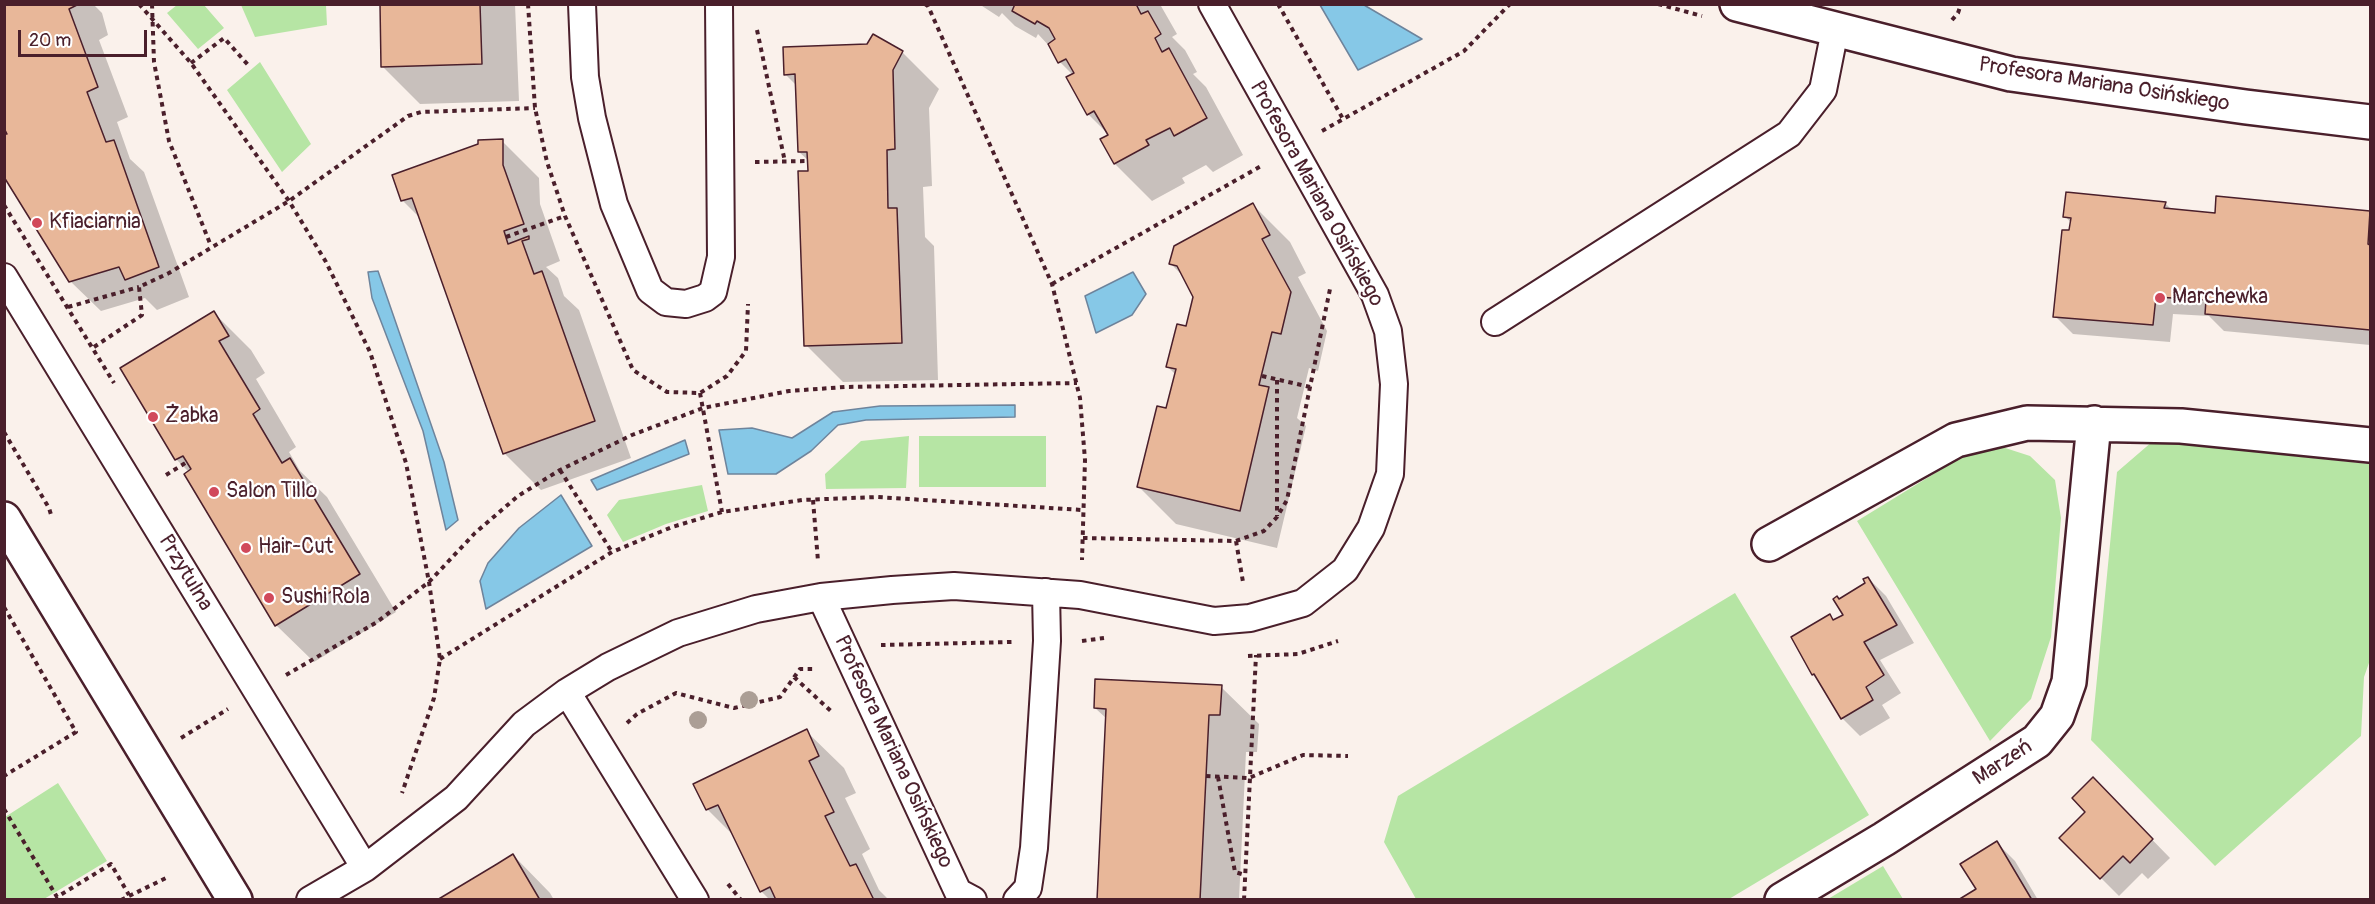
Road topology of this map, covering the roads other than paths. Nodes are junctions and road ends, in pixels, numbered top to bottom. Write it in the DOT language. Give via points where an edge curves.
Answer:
graph roads {
  1 [pos="582,4"];
  2 [pos="719,4"];
  3 [pos="1212,4"];
  4 [pos="1737,4"];
  5 [pos="1835,30"];
  6 [pos="2370,122"];
  7 [pos="5,278"];
  8 [pos="1495,322"];
  9 [pos="2094,423"];
  10 [pos="2370,445"];
  11 [pos="4,519"];
  12 [pos="1769,543"];
  13 [pos="1046,592"];
  14 [pos="821,597"];
  15 [pos="567,692"];
  16 [pos="365,868"];
  17 [pos="235,900"];
  18 [pos="310,900"];
  19 [pos="695,900"];
  20 [pos="973,900"];
  21 [pos="1017,900"];
  22 [pos="1782,900"];
  1 -- 2 [label="lane" via="585,77 614,204 651,290 666,302 686,304 713,292 721,257"];
  3 -- 13 [label="lane, Profesora Mariana Osińskiego" via="1375,295 1388,331 1394,384 1390,474 1371,528 1345,570 1303,603 1250,618 1214,621"];
  4 -- 5 [label="street, Profesora Mariana Osińskiego"];
  5 -- 6 [label="street, Profesora Mariana Osińskiego" via="2012,74"];
  5 -- 8 [label="lane" via="1823,90 1789,134"];
  7 -- 16 [label="lane, Przytulna"];
  9 -- 10 [label="street" via="2181,426"];
  9 -- 12 [label="street" via="2026,423 1956,440"];
  9 -- 22 [label="street, Marzeń" via="2069,682 2057,716 2037,741"];
  11 -- 17 [label="street"];
  13 -- 14 [label="lane, Profesora Mariana Osińskiego" via="954,586"];
  13 -- 21 [label="lane" via="1047,641 1034,849 1028,888"];
  14 -- 15 [label="lane, Profesora Mariana Osińskiego" via="756,609 678,633"];
  14 -- 20 [label="lane, Profesora Mariana Osińskiego" via="958,892"];
  15 -- 16 [label="lane, Profesora Mariana Osińskiego" via="524,724 456,798"];
  15 -- 19 [label="lane"];
  16 -- 18 [label="lane, Profesora Mariana Osińskiego"];
}
